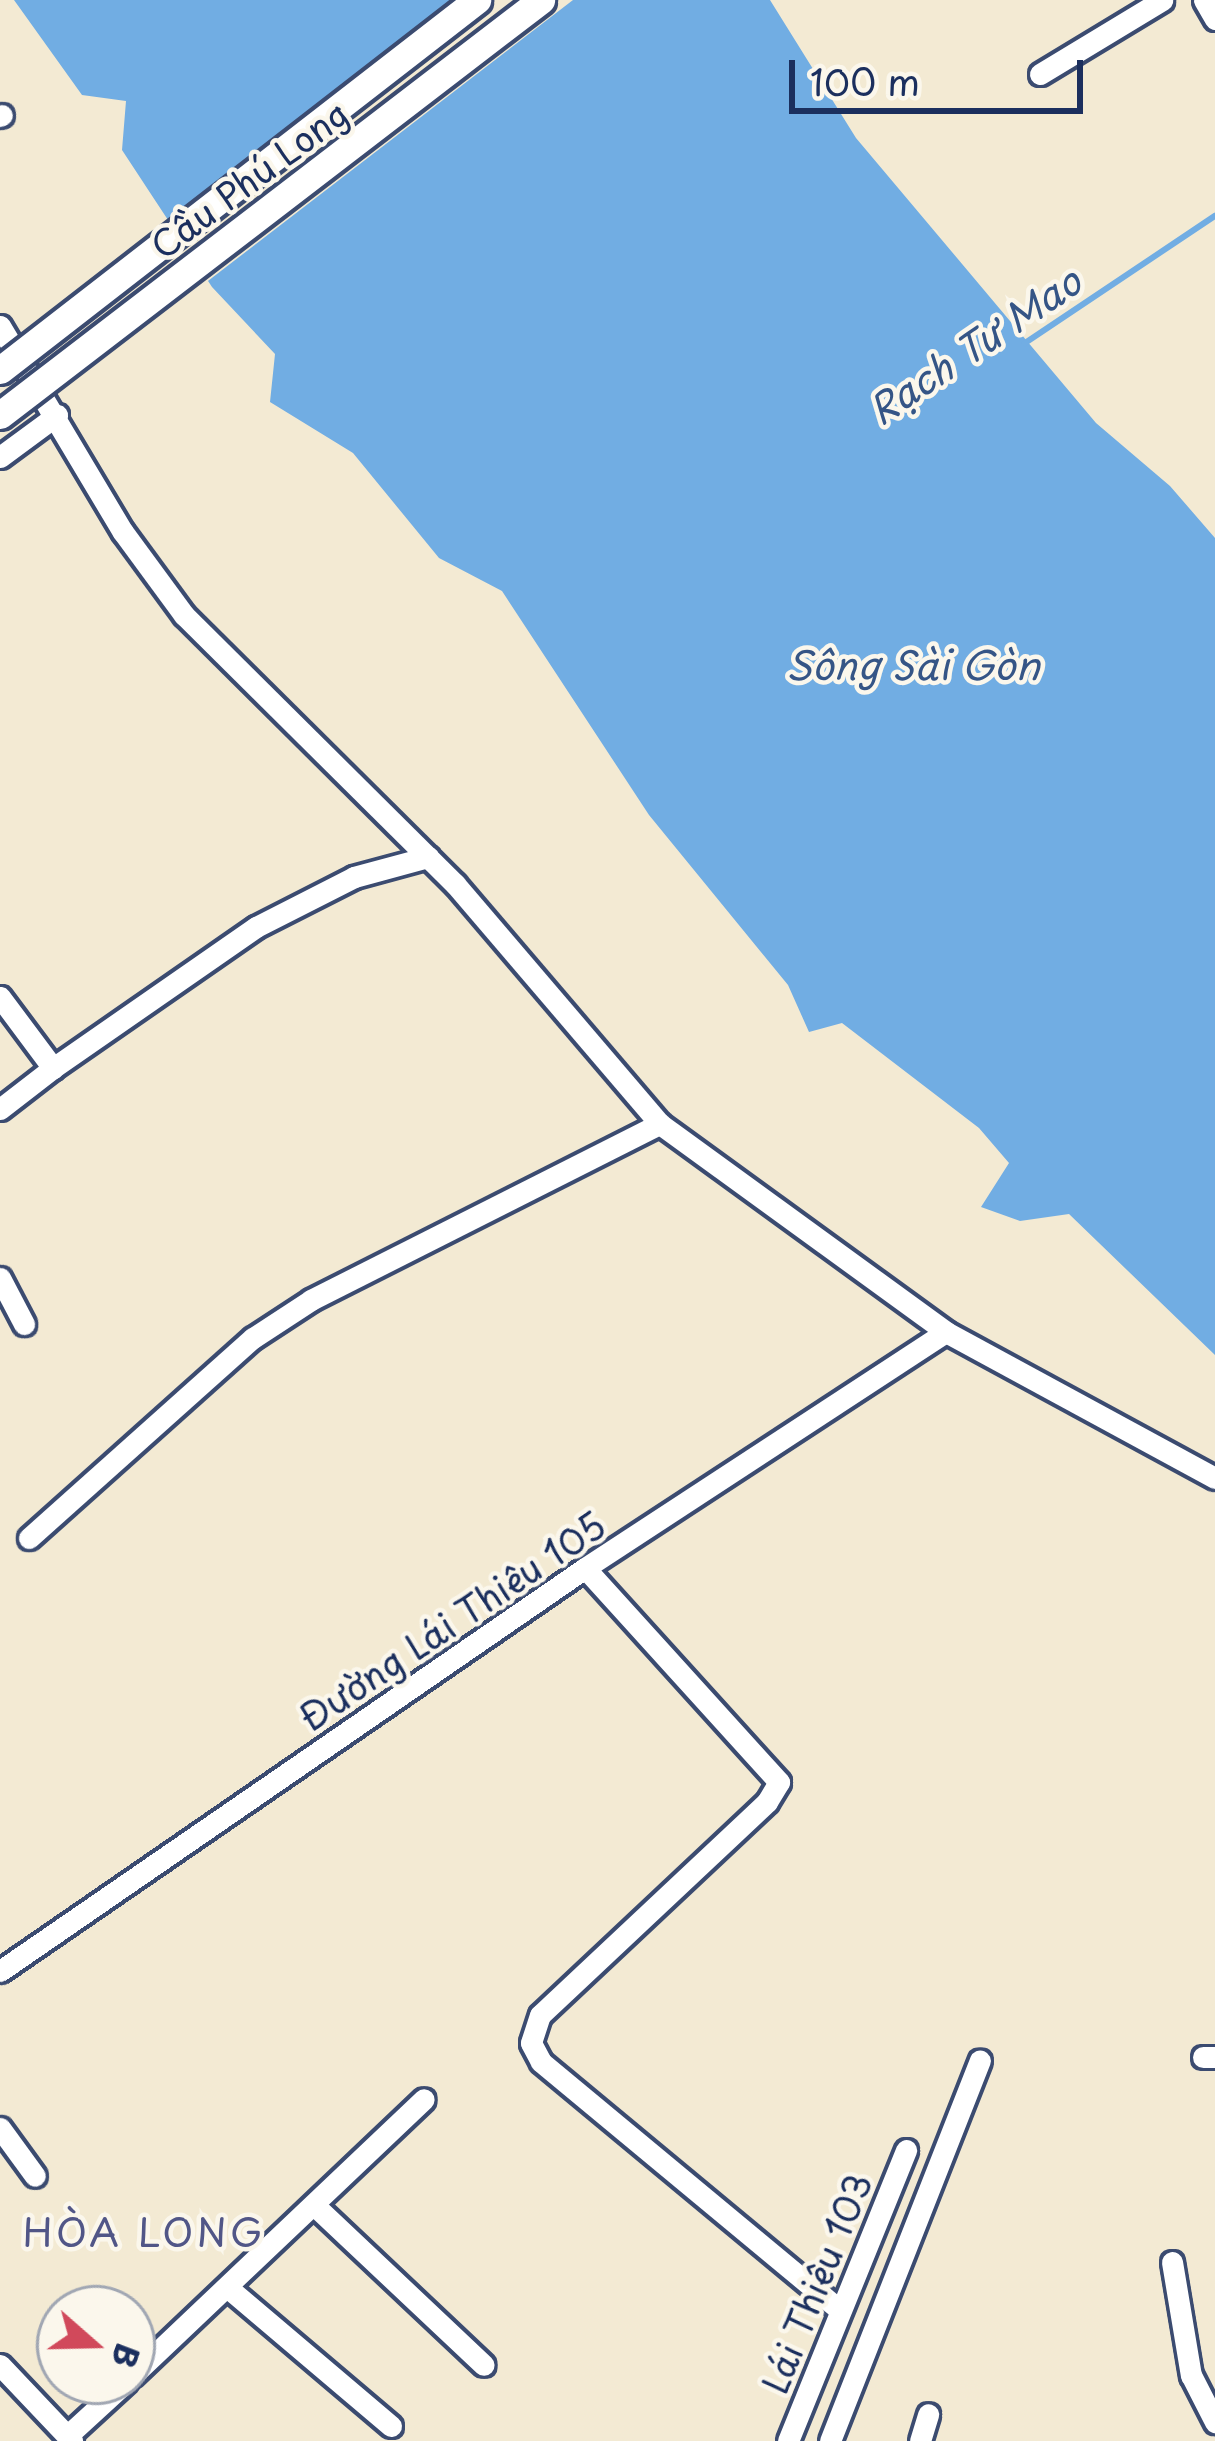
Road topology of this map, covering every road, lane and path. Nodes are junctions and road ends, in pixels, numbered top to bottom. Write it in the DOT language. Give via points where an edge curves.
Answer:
graph roads {
  1 [pos="477,0"];
  2 [pos="541,0"];
  3 [pos="1162,0"];
  4 [pos="1204,0"];
  5 [pos="1215,19"];
  6 [pos="1040,74"];
  7 [pos="1,329"];
  8 [pos="0,370"];
  9 [pos="0,415"];
  10 [pos="58,415"];
  11 [pos="0,457"];
  12 [pos="428,857"];
  13 [pos="0,997"];
  14 [pos="53,1068"];
  15 [pos="0,1109"];
  16 [pos="660,1124"];
  17 [pos="0,1278"];
  18 [pos="25,1324"];
  19 [pos="946,1332"];
  20 [pos="1215,1478"];
  21 [pos="29,1538"];
  22 [pos="585,1568"];
  23 [pos="0,1971"];
  24 [pos="980,2060"];
  25 [pos="424,2099"];
  26 [pos="0,2128"];
  27 [pos="906,2150"];
  28 [pos="35,2176"];
  29 [pos="314,2205"];
  30 [pos="1172,2262"];
  31 [pos="227,2287"];
  32 [pos="838,2309"];
  33 [pos="156,2354"];
  34 [pos="0,2365"];
  35 [pos="484,2365"];
  36 [pos="103,2405"];
  37 [pos="928,2414"];
  38 [pos="1215,2422"];
  39 [pos="391,2426"];
  40 [pos="70,2439"];
  41 [pos="788,2441"];
  42 [pos="830,2441"];
  43 [pos="920,2441"];
  1 -- 8 [label="main road, Cầu Phú Long, bridge"];
  2 -- 9 [label="main road, Cầu Phú Long, bridge"];
  3 -- 6 [label="street"];
  4 -- 5 [label="street"];
  7 -- 10 [label="street"];
  10 -- 11 [label="street"];
  10 -- 12 [label="street" via="123,532 184,615"];
  12 -- 14 [label="street" via="353,877 256,927"];
  12 -- 16 [label="street"];
  13 -- 14 [label="street"];
  14 -- 15 [label="street"];
  16 -- 19 [label="street"];
  16 -- 21 [label="street" via="311,1300 253,1338"];
  17 -- 18 [label="street"];
  19 -- 20 [label="street"];
  19 -- 22 [label="street, Đường Lái Thiêu 105"];
  22 -- 23 [label="street, Đường Lái Thiêu 105"];
  22 -- 32 [label="street" via="778,1781 767,1802 540,2015 531,2043 541,2062"];
  24 -- 42 [label="street"];
  25 -- 29 [label="street"];
  26 -- 28 [label="street"];
  27 -- 32 [label="street, Lái Thiêu 103"];
  29 -- 31 [label="street"];
  29 -- 35 [label="street"];
  30 -- 38 [label="street" via="1191,2375"];
  31 -- 33 [label="street"];
  31 -- 39 [label="street"];
  32 -- 41 [label="street, Lái Thiêu 103"];
  34 -- 40 [label="street"];
  36 -- 40 [label="street"];
  37 -- 43 [label="street"];
}
